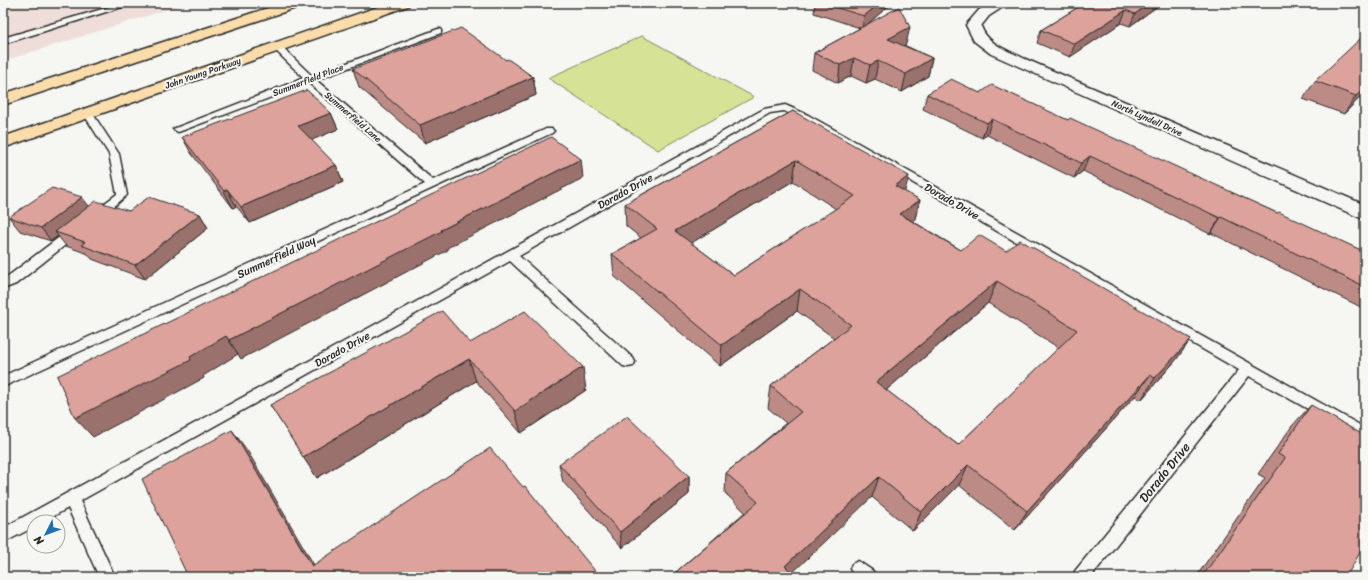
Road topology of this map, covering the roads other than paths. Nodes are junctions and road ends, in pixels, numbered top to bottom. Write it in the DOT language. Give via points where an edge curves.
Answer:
graph roads {
  1 [pos="131,3"];
  2 [pos="297,3"];
  3 [pos="403,3"];
  4 [pos="1002,3"];
  5 [pos="438,31"];
  6 [pos="3,41"];
  7 [pos="277,47"];
  8 [pos="310,79"];
  9 [pos="3,100"];
  10 [pos="88,113"];
  11 [pos="178,129"];
  12 [pos="549,131"];
  13 [pos="3,143"];
  14 [pos="432,186"];
  15 [pos="1365,213"];
  16 [pos="511,255"];
  17 [pos="3,285"];
  18 [pos="628,362"];
  19 [pos="1247,369"];
  20 [pos="3,382"];
  21 [pos="1365,435"];
  22 [pos="72,498"];
  23 [pos="3,536"];
  24 [pos="107,577"];
  25 [pos="1081,577"];
  1 -- 6 [label="lane"];
  2 -- 9 [label="highway"];
  3 -- 7 [label="highway, John Young Parkway"];
  4 -- 15 [label="street, North Lyndell Drive" via="984,13 973,25 975,34 986,45 1017,61"];
  5 -- 8 [label="lane, Summerfield Place"];
  7 -- 8 [label="lane, Summerfield Lane"];
  7 -- 10 [label="highway, John Young Parkway"];
  8 -- 11 [label="lane, Summerfield Place"];
  8 -- 14 [label="lane, Summerfield Lane"];
  10 -- 13 [label="highway, John Young Parkway"];
  10 -- 17 [label="lane" via="114,154 122,195 12,281"];
  12 -- 14 [label="lane, Summerfield Way"];
  14 -- 20 [label="lane, Summerfield Way"];
  16 -- 18 [label="lane"];
  16 -- 19 [label="lane, Dorado Drive" via="767,111 785,108 805,117"];
  16 -- 22 [label="lane, Dorado Drive"];
  19 -- 21 [label="lane, Dorado Drive"];
  19 -- 25 [label="lane, Dorado Drive"];
  22 -- 23 [label="lane, Dorado Drive"];
  22 -- 24 [label="lane"];
}
